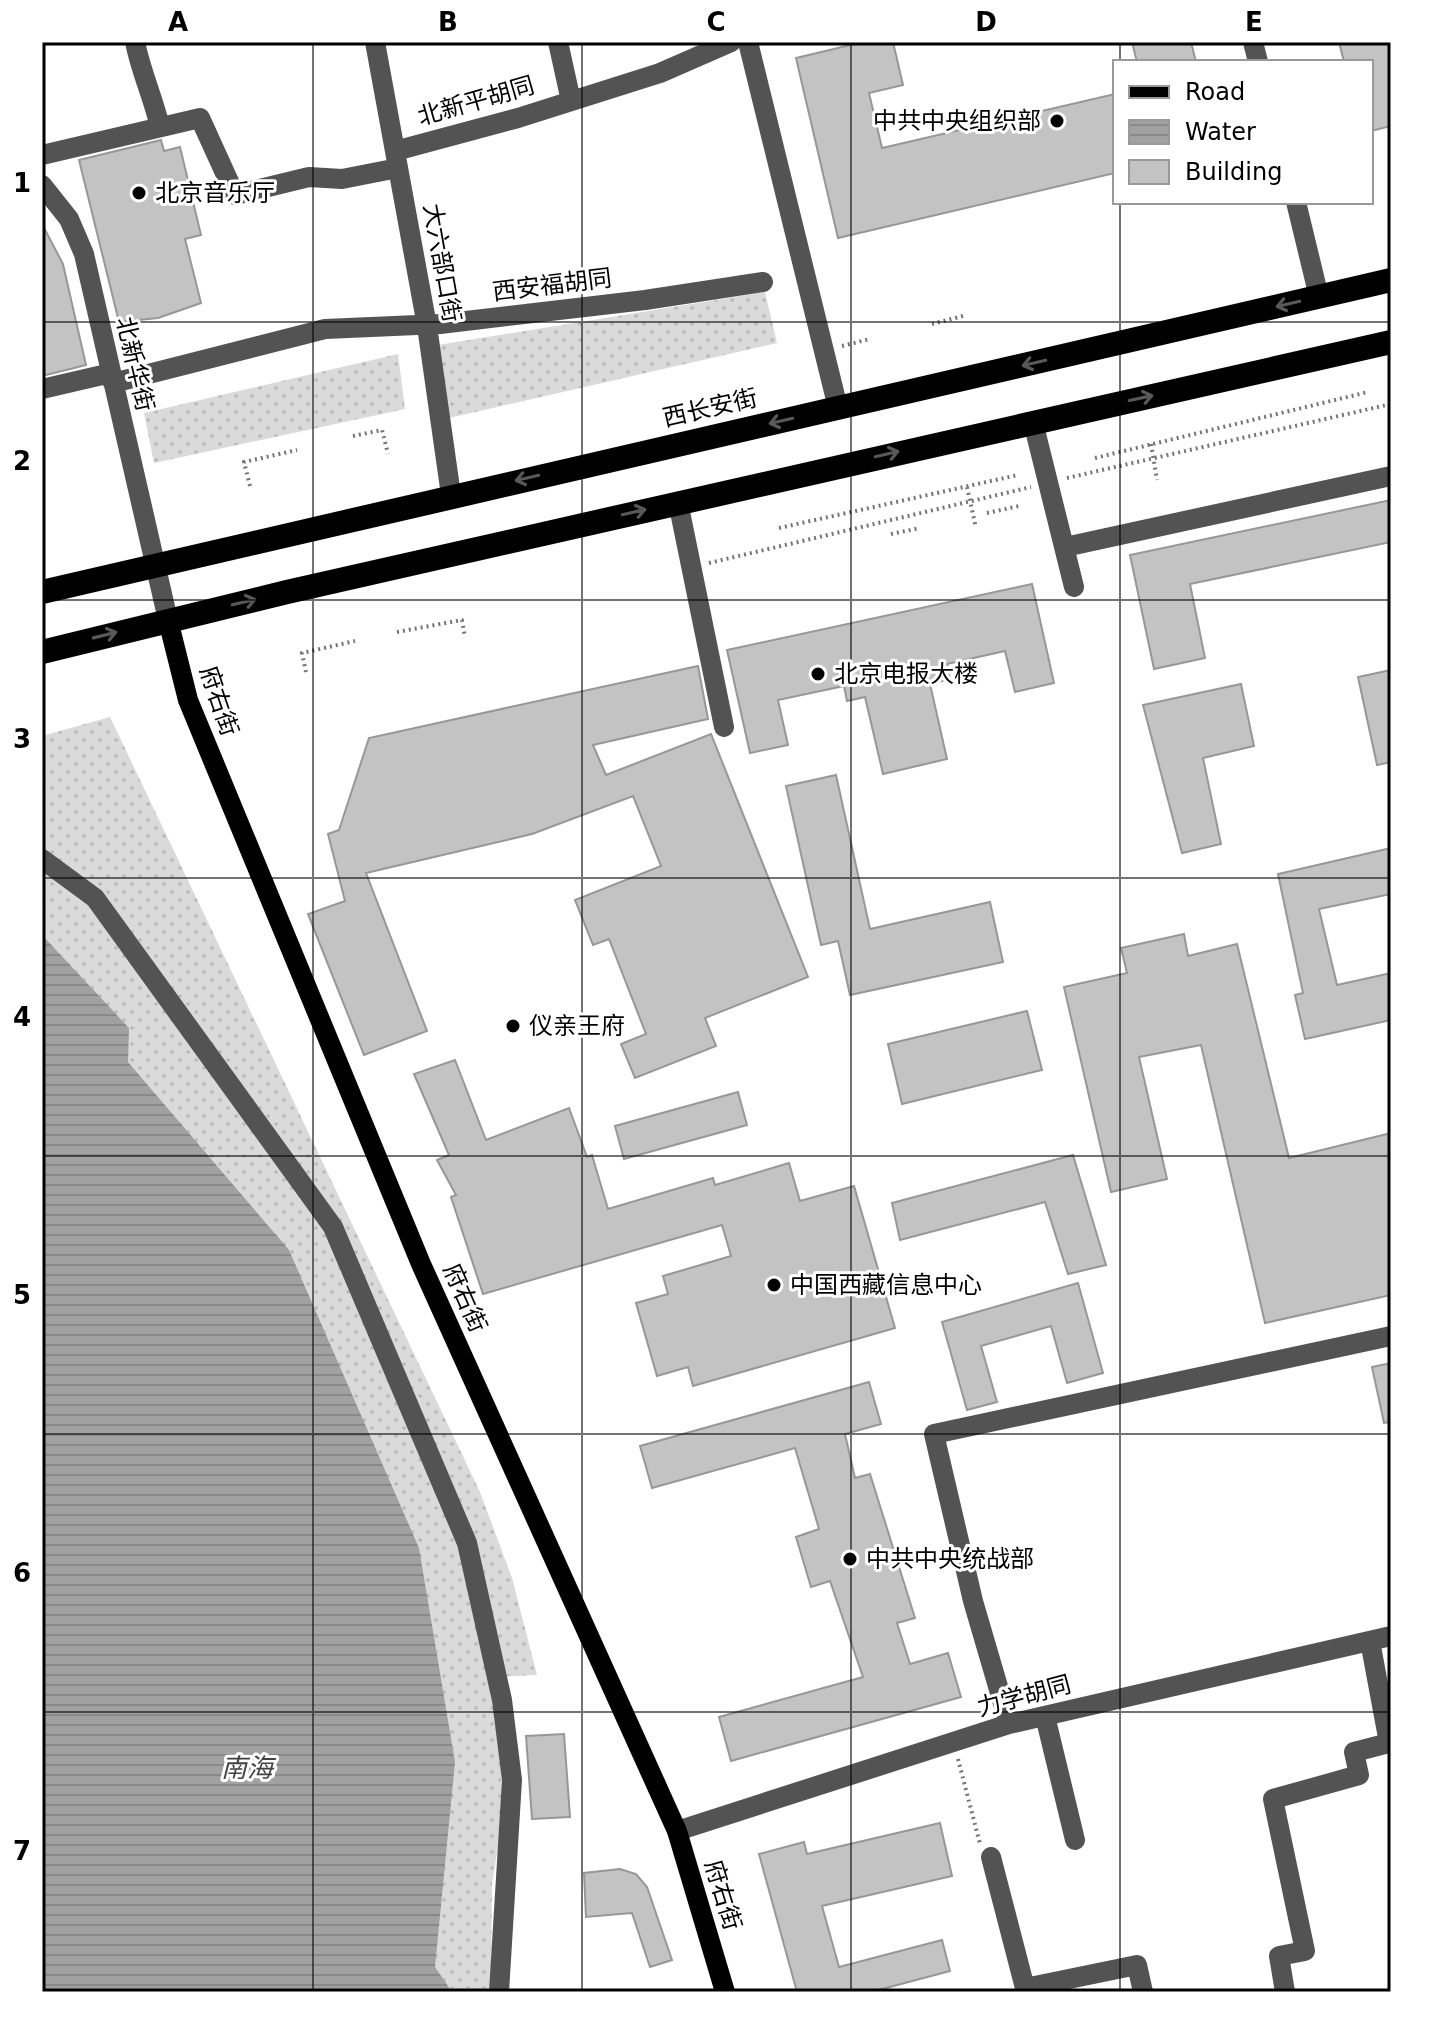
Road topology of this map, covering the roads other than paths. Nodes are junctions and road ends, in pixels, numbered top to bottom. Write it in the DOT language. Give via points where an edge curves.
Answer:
graph roads {
  1 [pos="135,42"];
  2 [pos="375,42"];
  3 [pos="558,42"];
  4 [pos="731,42"];
  5 [pos="748,42"];
  6 [pos="571,101"];
  7 [pos="160,127"];
  8 [pos="42,155"];
  9 [pos="397,159"];
  10 [pos="42,185"];
  11 [pos="1296,204"];
  12 [pos="1391,280"];
  13 [pos="763,282"];
  14 [pos="1319,297"];
  15 [pos="427,326"];
  16 [pos="1391,342"];
  17 [pos="112,378"];
  18 [pos="42,389"];
  19 [pos="838,408"];
  20 [pos="1033,422"];
  21 [pos="1391,476"];
  22 [pos="451,495"];
  23 [pos="678,502"];
  24 [pos="1065,547"];
  25 [pos="154,564"];
  26 [pos="1074,587"];
  27 [pos="42,592"];
  28 [pos="168,620"];
  29 [pos="42,652"];
  30 [pos="724,727"];
  31 [pos="42,859"];
  32 [pos="1391,1336"];
  33 [pos="1391,1636"];
  34 [pos="1370,1641"];
  35 [pos="1045,1716"];
  36 [pos="1009,1724"];
  37 [pos="677,1831"];
  38 [pos="1075,1840"];
  39 [pos="991,1857"];
  40 [pos="1025,1990"];
  41 [pos="499,1992"];
  42 [pos="725,1992"];
  43 [pos="1143,1992"];
  44 [pos="1285,1992"];
  1 -- 7 [label="street"];
  2 -- 9 [label="street, 大六部口街"];
  3 -- 6 [label="street, 北新平胡同"];
  4 -- 6 [label="street, 北新平胡同" via="688,63"];
  5 -- 19 [label="street"];
  6 -- 9 [label="street, 北新平胡同"];
  7 -- 8 [label="street"];
  7 -- 9 [label="street, 北新平胡同" via="200,118 235,195 309,177 342,179"];
  9 -- 15 [label="street, 大六部口街"];
  10 -- 17 [label="street, 北新华街" via="78,236"];
  11 -- 14 [label="street"];
  12 -- 14 [label="highway, 西长安街"];
  13 -- 15 [label="street, 西安福胡同"];
  14 -- 19 [label="highway, 西长安街, one-way"];
  15 -- 17 [label="street, 西安福胡同" via="325,329"];
  15 -- 22 [label="street, 大六部口街"];
  20 -- 16 [label="highway, one-way"];
  17 -- 18 [label="street, 西安福胡同"];
  17 -- 25 [label="street, 北新华街"];
  19 -- 22 [label="highway, 西长安街, one-way"];
  23 -- 20 [label="highway, one-way"];
  20 -- 24 [label="street"];
  21 -- 24 [label="street"];
  22 -- 25 [label="highway, 西长安街"];
  28 -- 23 [label="highway, one-way"];
  23 -- 30 [label="street"];
  24 -- 26 [label="street"];
  25 -- 27 [label="highway, 西长安街"];
  25 -- 28 [label="street, 北新华街"];
  29 -- 28 [label="highway, one-way"];
  28 -- 37 [label="main road, 府右街" via="188,700 421,1264"];
  31 -- 41 [label="street" via="95,898 333,1227 467,1543 502,1700 512,1780"];
  32 -- 36 [label="street" via="934,1434 973,1601"];
  33 -- 34 [label="street, 力学胡同"];
  34 -- 35 [label="street, 力学胡同"];
  34 -- 44 [label="street" via="1389,1743 1354,1752 1359,1775 1273,1799 1305,1951 1279,1956"];
  35 -- 36 [label="street, 力学胡同"];
  35 -- 38 [label="street"];
  36 -- 37 [label="street, 力学胡同"];
  37 -- 42 [label="main road, 府右街"];
  39 -- 40 [label="street"];
  40 -- 43 [label="street" via="1137,1965"];
}
